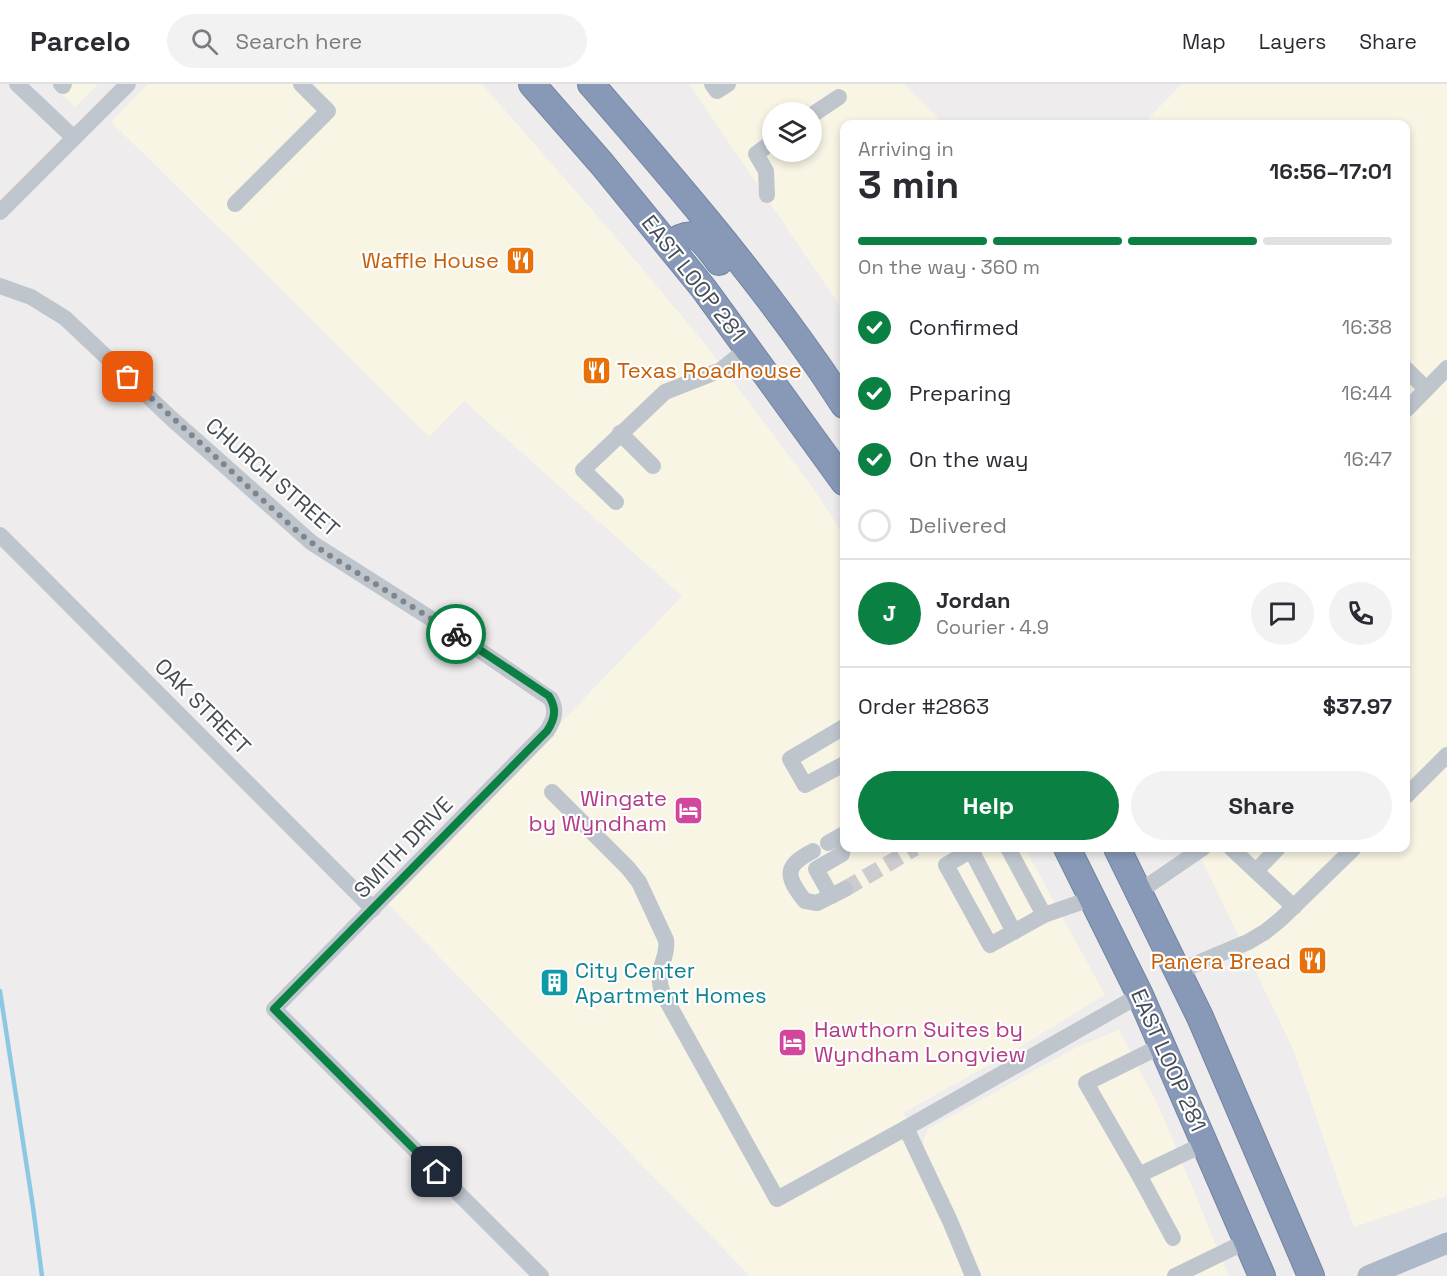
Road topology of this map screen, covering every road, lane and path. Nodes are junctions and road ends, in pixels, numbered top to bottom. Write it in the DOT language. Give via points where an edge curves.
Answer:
graph roads {
  1 [pos="17,84"];
  2 [pos="128,84"];
  3 [pos="301,84"];
  4 [pos="532,84"];
  5 [pos="591,84"];
  6 [pos="712,84"];
  7 [pos="728,84"];
  8 [pos="839,97"];
  9 [pos="822,108"];
  10 [pos="74,138"];
  11 [pos="762,150"];
  12 [pos="767,195"];
  13 [pos="235,204"];
  14 [pos="0,212"];
  15 [pos="669,245"];
  16 [pos="0,286"];
  17 [pos="748,348"];
  18 [pos="813,359"];
  19 [pos="1447,368"];
  20 [pos="1410,373"];
  21 [pos="1426,389"];
  22 [pos="840,399"];
  23 [pos="1410,406"];
  24 [pos="620,432"];
  25 [pos="653,466"];
  26 [pos="840,476"];
  27 [pos="616,502"];
  28 [pos="0,535"];
  29 [pos="555,711"];
  30 [pos="840,729"];
  31 [pos="1447,755"];
  32 [pos="840,766"];
  33 [pos="552,792"];
  34 [pos="1410,792"];
  35 [pos="828,846"];
  36 [pos="968,852"];
  37 [pos="974,852"];
  38 [pos="1010,852"];
  39 [pos="1069,852"];
  40 [pos="1119,852"];
  41 [pos="1197,852"];
  42 [pos="1242,852"];
  43 [pos="1274,852"];
  44 [pos="1346,852"];
  45 [pos="1256,871"];
  46 [pos="1140,891"];
  47 [pos="1093,898"];
  48 [pos="1294,907"];
  49 [pos="374,909"];
  50 [pos="1044,915"];
  51 [pos="1014,932"];
  52 [pos="1179,971"];
  53 [pos="1140,995"];
  54 [pos="1161,1046"];
  55 [pos="906,1128"];
  56 [pos="1206,1143"];
  57 [pos="1139,1175"];
  58 [pos="1173,1238"];
  59 [pos="1247,1241"];
  60 [pos="1447,1242"];
  61 [pos="541,1276"];
  62 [pos="973,1276"];
  63 [pos="1176,1276"];
  64 [pos="1262,1276"];
  65 [pos="1311,1276"];
  66 [pos="1368,1276"];
  1 -- 10 [label="street"];
  2 -- 10 [label="street"];
  3 -- 13 [label="street" via="328,111"];
  4 -- 15 [label="highway, EAST LOOP 281"];
  5 -- 18 [label="highway, EAST LOOP 281" via="677,183"];
  6 -- 7 [label="street" via="717,92"];
  8 -- 9 [label="street"];
  10 -- 14 [label="street"];
  11 -- 12 [label="street" via="756,154 766,171"];
  15 -- 17 [label="highway, EAST LOOP 281"];
  15 -- 18 [label="highway" via="682,236 698,237 744,295"];
  16 -- 29 [label="street, CHURCH STREET" via="32,297 65,318 312,543 545,693"];
  17 -- 24 [label="street" via="721,370 664,392"];
  17 -- 26 [label="highway, EAST LOOP 281"];
  18 -- 22 [label="highway, EAST LOOP 281"];
  19 -- 21 [label="street"];
  20 -- 21 [label="street"];
  21 -- 23 [label="street"];
  24 -- 25 [label="street"];
  24 -- 27 [label="street" via="583,470"];
  28 -- 49 [label="street, OAK STREET"];
  29 -- 49 [label="street, SMITH DRIVE" via="547,731"];
  30 -- 32 [label="street" via="790,759 805,784"];
  31 -- 34 [label="street"];
  33 -- 55 [label="street" via="639,882 666,940 659,977 663,994 777,1199"];
  35 -- 35 [label="street" via="798,859 791,867 790,876 805,901 818,903 838,892 816,869 842,854"];
  36 -- 51 [label="street" via="946,865 990,945"];
  37 -- 51 [label="street"];
  38 -- 50 [label="street"];
  39 -- 47 [label="highway, EAST LOOP 281"];
  40 -- 46 [label="highway, EAST LOOP 281"];
  41 -- 46 [label="street"];
  42 -- 45 [label="street"];
  43 -- 45 [label="street"];
  44 -- 48 [label="street"];
  45 -- 48 [label="street"];
  46 -- 52 [label="highway, EAST LOOP 281"];
  47 -- 50 [label="street"];
  47 -- 53 [label="highway, EAST LOOP 281"];
  48 -- 52 [label="street" via="1248,942"];
  49 -- 61 [label="street, SMITH DRIVE" via="274,1009"];
  50 -- 51 [label="street"];
  52 -- 65 [label="highway, EAST LOOP 281"];
  53 -- 54 [label="highway, EAST LOOP 281"];
  53 -- 55 [label="street"];
  54 -- 56 [label="highway, EAST LOOP 281"];
  54 -- 57 [label="street" via="1086,1083"];
  55 -- 62 [label="street"];
  56 -- 57 [label="street"];
  56 -- 59 [label="highway, EAST LOOP 281"];
  57 -- 58 [label="street"];
  59 -- 63 [label="street"];
  59 -- 64 [label="highway, EAST LOOP 281"];
  60 -- 66 [label="main road"];
}
